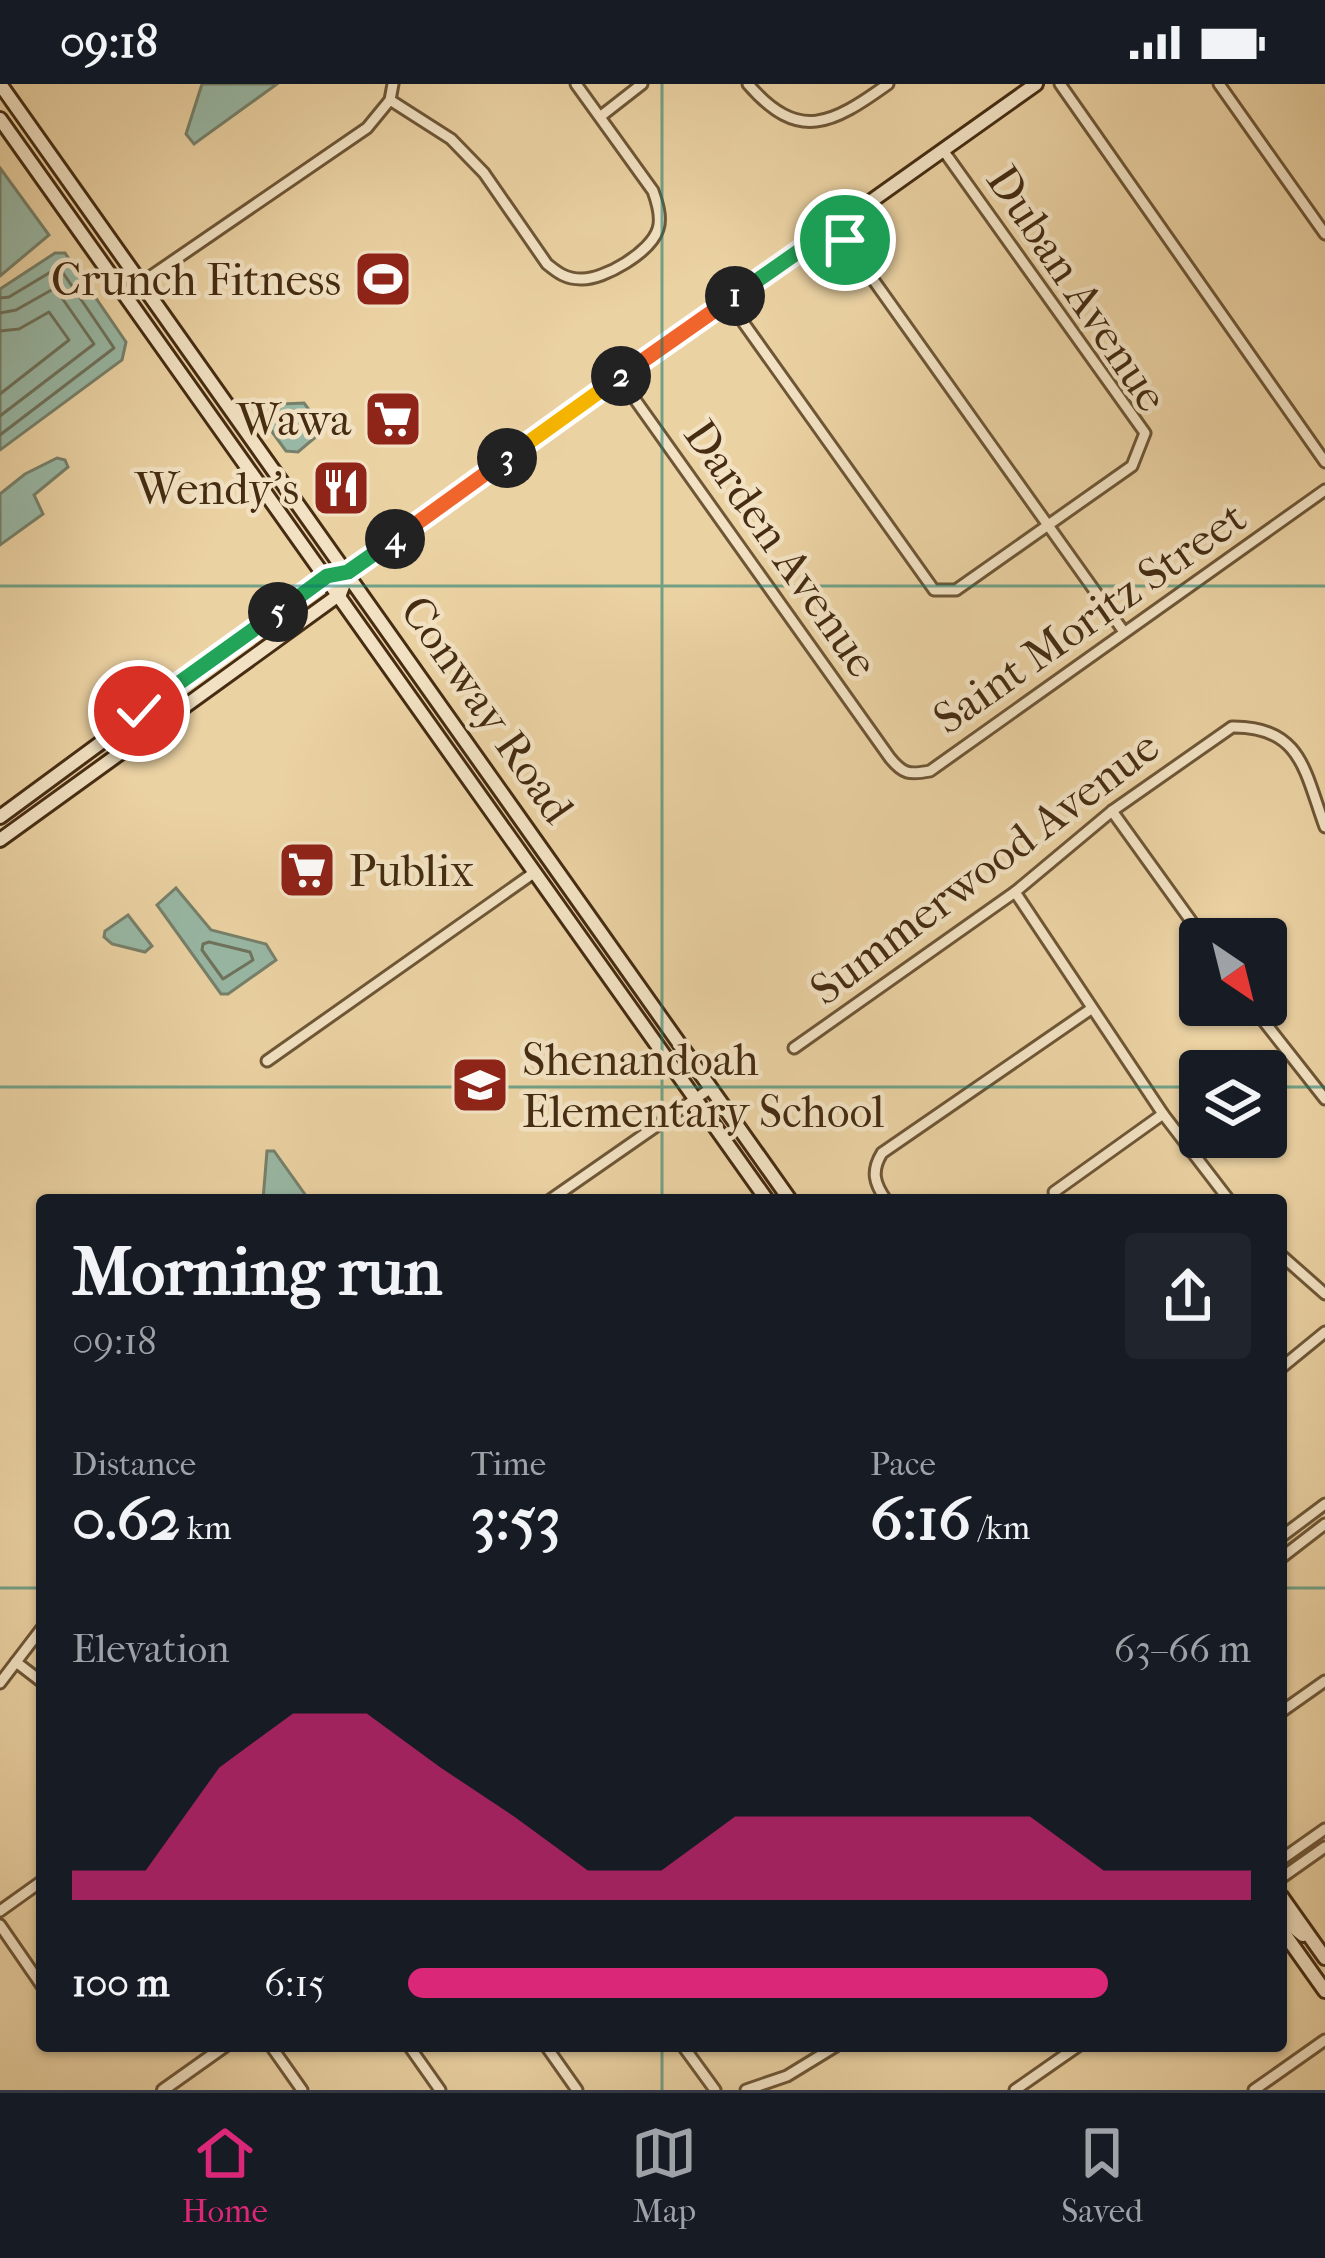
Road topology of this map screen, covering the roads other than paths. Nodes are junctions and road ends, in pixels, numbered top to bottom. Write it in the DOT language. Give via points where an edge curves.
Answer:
graph roads {
  1 [pos="0,84"];
  2 [pos="393,84"];
  3 [pos="576,84"];
  4 [pos="642,84"];
  5 [pos="748,84"];
  6 [pos="888,84"];
  7 [pos="1036,84"];
  8 [pos="1060,84"];
  9 [pos="1220,84"];
  10 [pos="390,100"];
  11 [pos="601,116"];
  12 [pos="0,119"];
  13 [pos="943,150"];
  14 [pos="835,226"];
  15 [pos="1325,233"];
  16 [pos="104,265"];
  17 [pos="141,283"];
  18 [pos="728,301"];
  19 [pos="137,311"];
  20 [pos="620,377"];
  21 [pos="202,403"];
  22 [pos="236,416"];
  23 [pos="1325,462"];
  24 [pos="1325,490"];
  25 [pos="1047,524"];
  26 [pos="348,572"];
  27 [pos="327,576"];
  28 [pos="340,594"];
  29 [pos="1124,632"];
  30 [pos="442,739"];
  31 [pos="890,758"];
  32 [pos="501,790"];
  33 [pos="484,799"];
  34 [pos="1112,811"];
  35 [pos="0,821"];
  36 [pos="1325,827"];
  37 [pos="0,840"];
  38 [pos="553,863"];
  39 [pos="536,872"];
  40 [pos="1015,892"];
  41 [pos="1189,918"];
  42 [pos="601,932"];
  43 [pos="613,949"];
  44 [pos="595,956"];
  45 [pos="1091,1010"];
  46 [pos="1268,1026"];
  47 [pos="794,1048"];
  48 [pos="267,1061"];
  49 [pos="711,1088"];
  50 [pos="695,1099"];
  51 [pos="1325,1099"];
  52 [pos="1163,1114"];
  53 [pos="1054,1192"];
  54 [pos="559,1194"];
  55 [pos="762,1194"];
  56 [pos="786,1194"];
  57 [pos="882,1194"];
  58 [pos="1224,1194"];
  59 [pos="1287,1260"];
  60 [pos="1325,1294"];
  61 [pos="1325,1332"];
  62 [pos="1287,1363"];
  63 [pos="1323,1514"];
  64 [pos="1287,1534"];
  65 [pos="1287,1552"];
  66 [pos="36,1636"];
  67 [pos="16,1662"];
  68 [pos="36,1677"];
  69 [pos="1325,1681"];
  70 [pos="0,1683"];
  71 [pos="1287,1708"];
  72 [pos="1325,1829"];
  73 [pos="1325,1847"];
  74 [pos="1287,1856"];
  75 [pos="1287,1874"];
  76 [pos="36,1885"];
  77 [pos="1287,1904"];
  78 [pos="0,1911"];
  79 [pos="1287,1922"];
  80 [pos="0,1925"];
  81 [pos="1287,1937"];
  82 [pos="1323,1955"];
  83 [pos="36,1977"];
  84 [pos="1325,1991"];
  85 [pos="1325,2039"];
  86 [pos="217,2052"];
  87 [pos="275,2052"];
  88 [pos="413,2052"];
  89 [pos="550,2052"];
  90 [pos="687,2052"];
  91 [pos="827,2052"];
  92 [pos="1069,2052"];
  93 [pos="163,2090"];
  94 [pos="302,2090"];
  95 [pos="440,2090"];
  96 [pos="577,2090"];
  97 [pos="715,2090"];
  98 [pos="746,2090"];
  99 [pos="1015,2090"];
  100 [pos="1254,2090"];
  1 -- 17 [label="main road, Conway Road"];
  2 -- 10 [label="street"];
  3 -- 11 [label="street"];
  4 -- 11 [label="street"];
  5 -- 6 [label="street" via="772,111 809,122 852,110"];
  7 -- 13 [label="main road"];
  8 -- 23 [label="street"];
  9 -- 15 [label="street"];
  10 -- 11 [label="street" via="451,139 547,264 580,280 598,278 646,247 658,229 653,191"];
  10 -- 17 [label="street" via="367,128"];
  12 -- 16 [label="main road, Conway Road"];
  13 -- 14 [label="main road"];
  13 -- 25 [label="street, Duban Avenue" via="1145,433 1132,466"];
  14 -- 18 [label="main road"];
  14 -- 25 [label="street"];
  16 -- 17 [label="main road"];
  16 -- 19 [label="main road, Conway Road"];
  17 -- 19 [label="main road"];
  17 -- 22 [label="main road, Conway Road"];
  18 -- 20 [label="main road"];
  18 -- 25 [label="street" via="934,590 956,590"];
  19 -- 21 [label="main road, Conway Road"];
  20 -- 26 [label="main road"];
  20 -- 31 [label="street, Darden Avenue"];
  21 -- 22 [label="main road"];
  21 -- 27 [label="main road, Conway Road"];
  22 -- 26 [label="main road, Conway Road"];
  24 -- 29 [label="street, Saint Moritz Street"];
  25 -- 29 [label="street"];
  26 -- 27 [label="main road"];
  26 -- 28 [label="main road"];
  26 -- 32 [label="main road, Conway Road"];
  27 -- 28 [label="main road, Conway Road"];
  27 -- 35 [label="main road"];
  28 -- 30 [label="main road, Conway Road"];
  28 -- 37 [label="main road"];
  29 -- 31 [label="street, Saint Moritz Street" via="930,771 902,772"];
  30 -- 32 [label="main road" via="482,782"];
  30 -- 33 [label="main road, Conway Road"];
  32 -- 38 [label="main road, Conway Road"];
  33 -- 38 [label="main road" via="501,803"];
  33 -- 39 [label="main road, Conway Road"];
  34 -- 36 [label="street, Summerwood Avenue" via="1232,727 1255,727 1299,757"];
  34 -- 40 [label="street, Summerwood Avenue"];
  34 -- 41 [label="street"];
  38 -- 42 [label="main road, Conway Road"];
  39 -- 44 [label="main road, Conway Road"];
  39 -- 48 [label="street"];
  40 -- 45 [label="street"];
  40 -- 47 [label="street, Summerwood Avenue"];
  42 -- 43 [label="main road, Conway Road"];
  42 -- 44 [label="street"];
  43 -- 44 [label="street"];
  43 -- 49 [label="main road, Conway Road"];
  44 -- 50 [label="main road, Conway Road"];
  45 -- 52 [label="street"];
  45 -- 57 [label="street" via="882,1153 874,1166"];
  46 -- 51 [label="street"];
  49 -- 50 [label="street"];
  49 -- 56 [label="main road, Conway Road"];
  50 -- 54 [label="street"];
  50 -- 55 [label="main road, Conway Road"];
  52 -- 53 [label="street"];
  52 -- 58 [label="street"];
  59 -- 60 [label="street"];
  61 -- 62 [label="street"];
  63 -- 64 [label="street"];
  63 -- 65 [label="street"];
  66 -- 67 [label="street"];
  67 -- 68 [label="street"];
  67 -- 70 [label="street"];
  69 -- 71 [label="street"];
  72 -- 74 [label="street"];
  73 -- 75 [label="street"];
  76 -- 78 [label="street"];
  77 -- 82 [label="main road"];
  79 -- 82 [label="main road"];
  80 -- 83 [label="street"];
  81 -- 84 [label="main road"];
  85 -- 100 [label="street"];
  86 -- 93 [label="street"];
  87 -- 94 [label="street"];
  88 -- 95 [label="street"];
  89 -- 96 [label="street"];
  90 -- 97 [label="street"];
  91 -- 98 [label="street"];
  92 -- 99 [label="street"];
}
